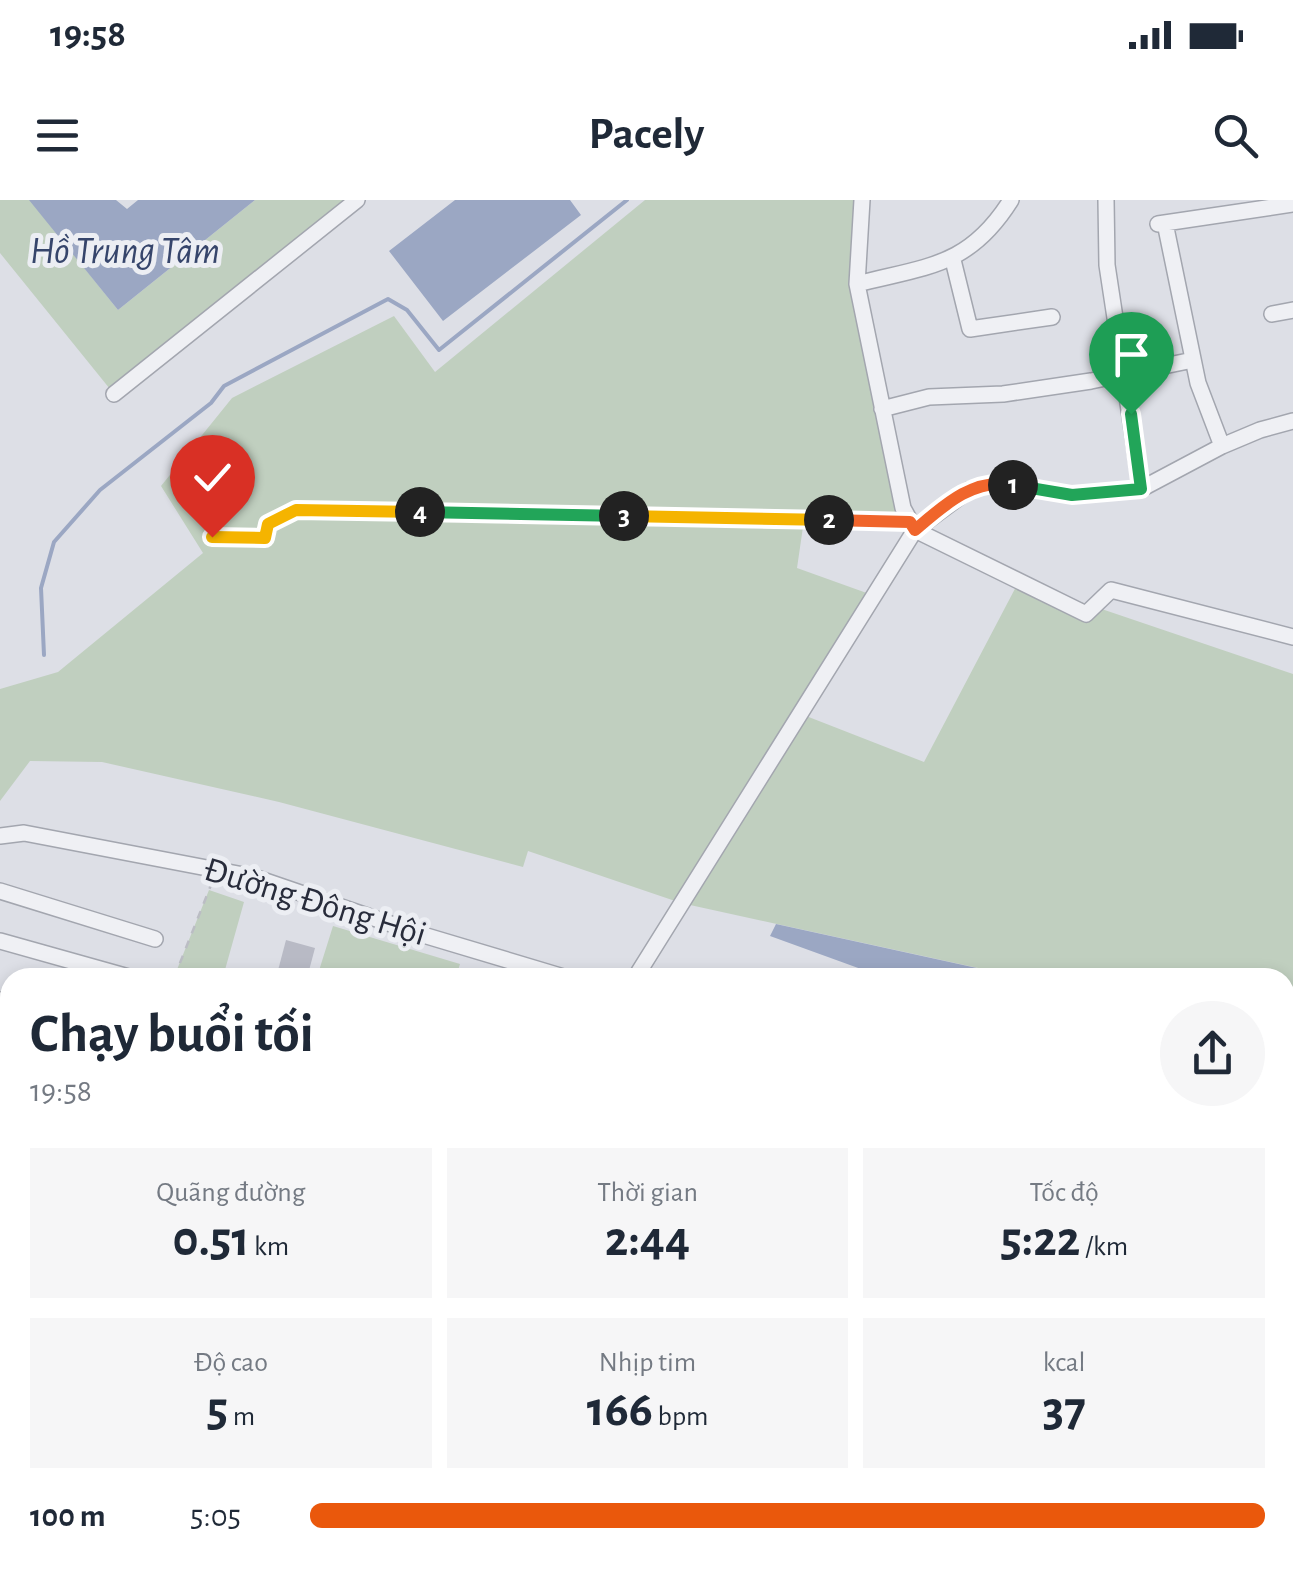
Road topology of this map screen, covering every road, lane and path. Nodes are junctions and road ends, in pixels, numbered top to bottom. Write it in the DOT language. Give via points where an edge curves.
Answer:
graph roads {
  1 [pos="357,200"];
  2 [pos="862,200"];
  3 [pos="1011,200"];
  4 [pos="1106,200"];
  5 [pos="1293,204"];
  6 [pos="953,260"];
  7 [pos="857,284"];
  8 [pos="1293,310"];
  9 [pos="1272,314"];
  10 [pos="1052,318"];
  11 [pos="1193,360"];
  12 [pos="1124,376"];
  13 [pos="114,394"];
  14 [pos="882,409"];
  15 [pos="1293,422"];
  16 [pos="1222,446"];
  17 [pos="1141,489"];
  18 [pos="912,526"];
  19 [pos="212,537"];
  20 [pos="1293,637"];
  21 [pos="0,836"];
  22 [pos="217,870"];
  23 [pos="0,891"];
  24 [pos="155,940"];
  25 [pos="0,941"];
  26 [pos="96,968"];
  27 [pos="178,968"];
  28 [pos="515,968"];
  29 [pos="641,968"];
  1 -- 13 [label="street"];
  2 -- 7 [label="street"];
  3 -- 6 [label="street" via="987,233"];
  4 -- 12 [label="street" via="1107,265"];
  5 -- 11 [label="street" via="1161,223"];
  6 -- 7 [label="street"];
  6 -- 10 [label="street" via="970,329"];
  7 -- 14 [label="street"];
  8 -- 9 [label="street"];
  11 -- 12 [label="street"];
  11 -- 16 [label="street"];
  12 -- 14 [label="street" via="929,397"];
  12 -- 17 [label="street"];
  14 -- 18 [label="street"];
  15 -- 16 [label="street"];
  16 -- 17 [label="street"];
  17 -- 18 [label="street" via="1072,495 998,482 969,490"];
  18 -- 19 [label="street" via="296,510 268,524 265,538"];
  18 -- 20 [label="street" via="1086,614 1110,590"];
  18 -- 29 [label="street"];
  21 -- 22 [label="street, Đường Đông Hội" via="24,833"];
  22 -- 27 [label="path"];
  22 -- 28 [label="street, Đường Đông Hội" via="254,876"];
  23 -- 24 [label="street"];
  25 -- 26 [label="street"];
}
